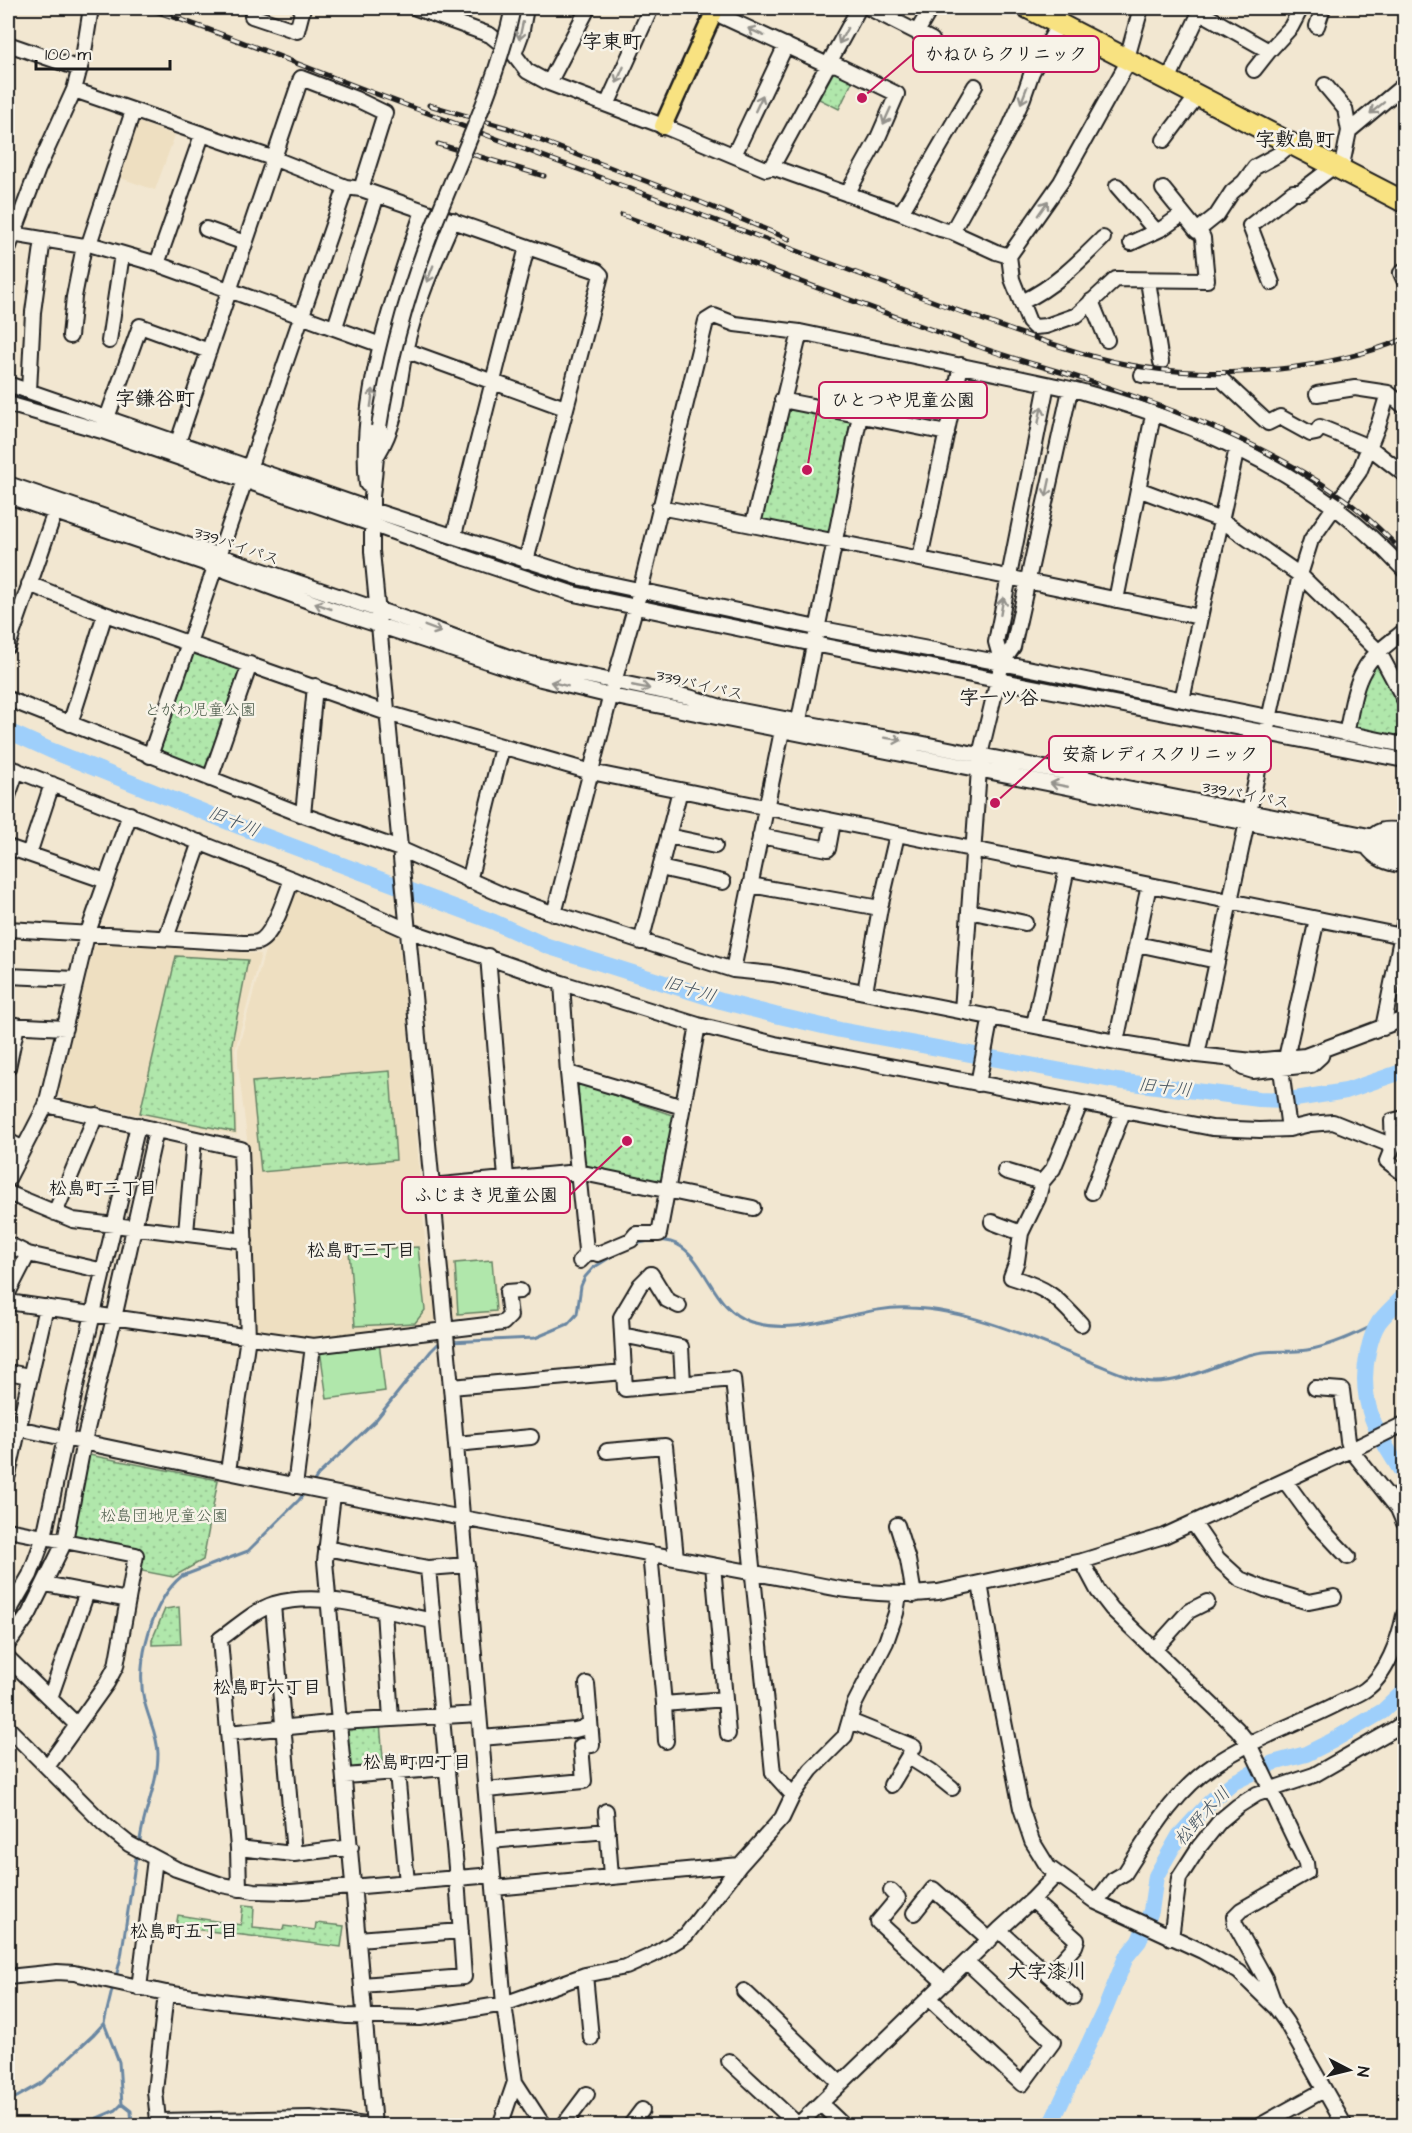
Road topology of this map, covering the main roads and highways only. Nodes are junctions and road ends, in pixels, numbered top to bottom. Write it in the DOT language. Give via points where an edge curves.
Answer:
graph roads {
  1 [pos="1029,8"];
  2 [pos="711,9"];
  3 [pos="1059,18"];
  4 [pos="663,126"];
  5 [pos="1404,200"];
  1 -- 3 [label="highway"];
  2 -- 4 [label="main road"];
  3 -- 5 [label="highway" via="1197,96"];
}
